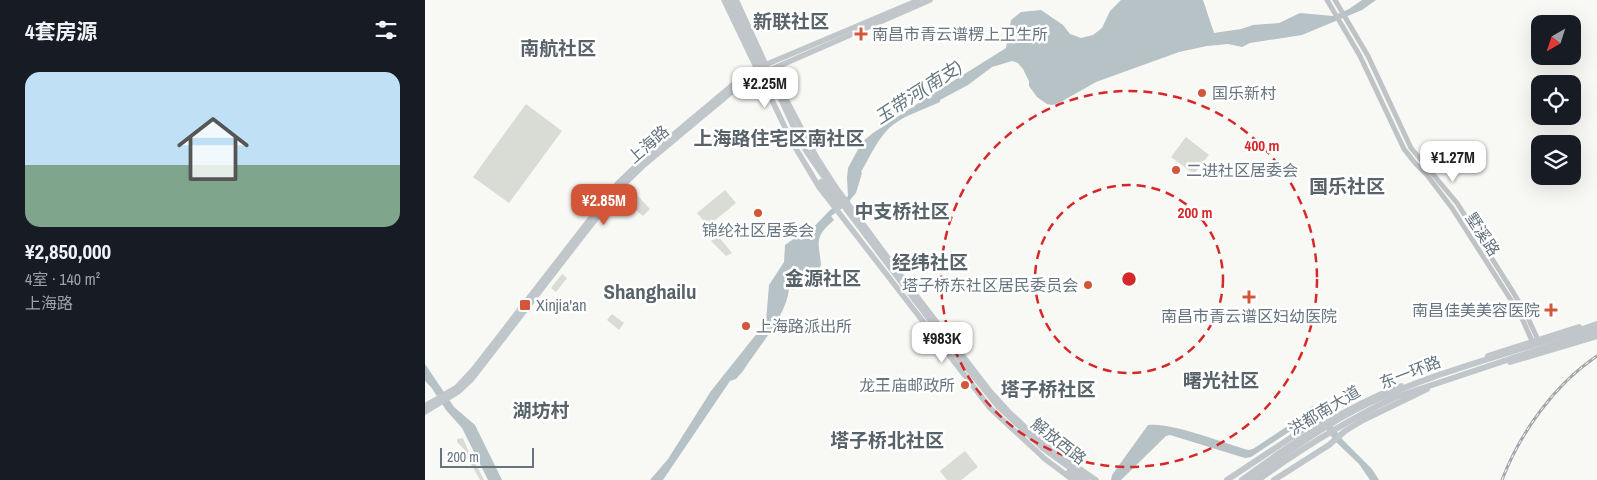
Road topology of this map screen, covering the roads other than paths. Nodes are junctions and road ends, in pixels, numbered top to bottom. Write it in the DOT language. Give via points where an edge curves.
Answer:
graph roads {
  1 [pos="723,0"];
  2 [pos="730,0"];
  3 [pos="736,0"];
  4 [pos="919,0"];
  5 [pos="929,0"];
  6 [pos="1327,0"];
  7 [pos="1335,0"];
  8 [pos="762,70"];
  9 [pos="834,196"];
  10 [pos="846,212"];
  11 [pos="1597,322"];
  12 [pos="1597,330"];
  13 [pos="1597,336"];
  14 [pos="1535,340"];
  15 [pos="1544,353"];
  16 [pos="1536,355"];
  17 [pos="1429,379"];
  18 [pos="977,380"];
  19 [pos="1442,382"];
  20 [pos="438,402"];
  21 [pos="425,406"];
  22 [pos="425,412"];
  23 [pos="1335,416"];
  24 [pos="1343,430"];
  25 [pos="1073,480"];
  26 [pos="1080,480"];
  27 [pos="1089,480"];
  28 [pos="1096,480"];
  29 [pos="1227,480"];
  30 [pos="1235,480"];
  31 [pos="1242,480"];
  32 [pos="1249,480"];
  33 [pos="1257,480"];
  34 [pos="1261,480"];
  35 [pos="1268,480"];
  36 [pos="1273,480"];
  1 -- 8 [label="main road"];
  2 -- 8 [label="main road, 解放西路"];
  3 -- 8 [label="main road, 解放西路"];
  4 -- 8 [label="main road"];
  5 -- 8 [label="main road"];
  6 -- 14 [label="street, 墅溪路" via="1360,56 1404,149 1452,208"];
  7 -- 14 [label="street, 墅溪路" via="1368,56 1411,148 1457,203 1513,292"];
  8 -- 9 [label="main road, 解放西路"];
  8 -- 9 [label="main road" via="800,156"];
  8 -- 20 [label="main road, 上海路" via="746,74 737,81 618,183 476,367 457,389"];
  9 -- 10 [label="main road, 解放西路"];
  9 -- 10 [label="main road"];
  10 -- 18 [label="main road, 解放西路"];
  10 -- 25 [label="main road" via="990,408 1039,454"];
  10 -- 26 [label="main road, 解放西路" via="990,402 1022,434"];
  10 -- 28 [label="main road" via="1000,402 1041,442"];
  11 -- 14 [label="main road, 洪都南大道"];
  11 -- 17 [label="main road, 东一环路"];
  12 -- 19 [label="main road, 东一环路"];
  13 -- 15 [label="main road, 洪都南大道"];
  14 -- 15 [label="street, 墅溪路"];
  14 -- 16 [label="street, 墅溪路"];
  14 -- 23 [label="main road, 洪都南大道" via="1382,393"];
  15 -- 16 [label="main road, 洪都南大道"];
  16 -- 24 [label="main road, 洪都南大道" via="1416,392 1368,412"];
  17 -- 23 [label="main road" via="1376,393"];
  17 -- 32 [label="main road, 东一环路" via="1367,404"];
  18 -- 27 [label="main road" via="1025,430"];
  18 -- 27 [label="main road, 解放西路" via="1024,431"];
  19 -- 24 [label="main road"];
  19 -- 33 [label="main road, 东一环路" via="1396,397 1367,411"];
  20 -- 21 [label="main road, 上海路"];
  20 -- 22 [label="main road, 上海路"];
  23 -- 29 [label="main road" via="1313,423"];
  23 -- 30 [label="main road"];
  23 -- 31 [label="main road, 洪都南大道"];
  24 -- 34 [label="main road, 洪都南大道"];
  24 -- 35 [label="main road"];
  24 -- 36 [label="main road" via="1329,445"];
}
